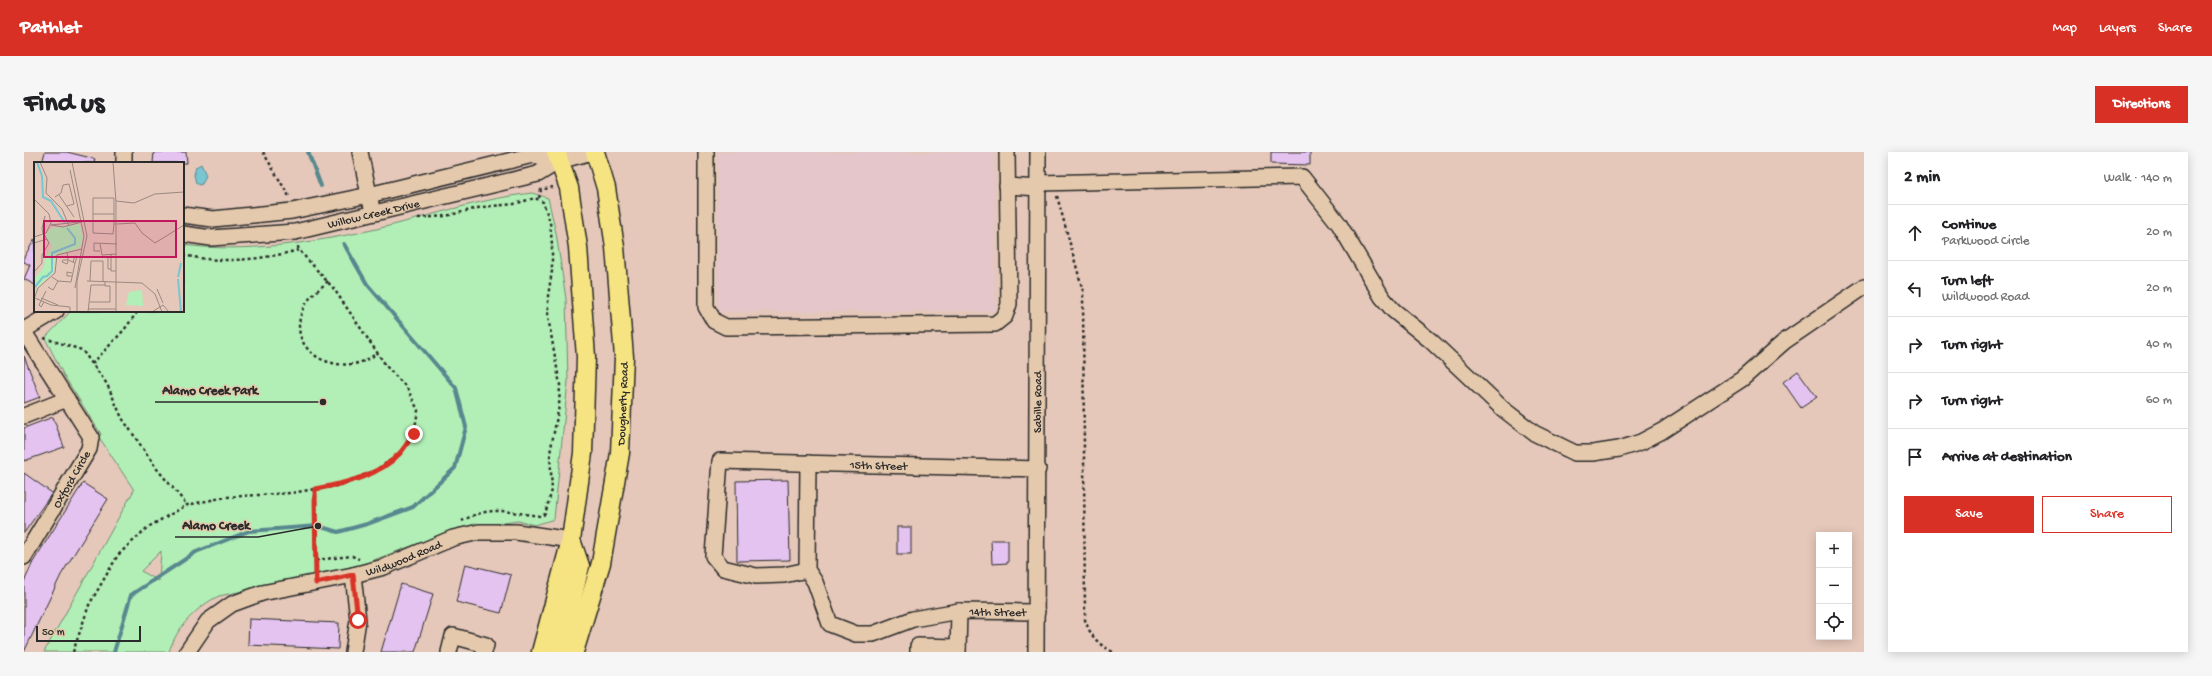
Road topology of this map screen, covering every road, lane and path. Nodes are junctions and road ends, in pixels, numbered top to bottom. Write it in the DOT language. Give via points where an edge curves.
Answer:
graph roads {
  1 [pos="263,152"];
  2 [pos="360,152"];
  3 [pos="592,152"];
  4 [pos="595,152"];
  5 [pos="706,152"];
  6 [pos="1006,152"];
  7 [pos="1038,152"];
  8 [pos="557,156"];
  9 [pos="1054,182"];
  10 [pos="1039,185"];
  11 [pos="1006,186"];
  12 [pos="541,190"];
  13 [pos="369,195"];
  14 [pos="539,198"];
  15 [pos="291,200"];
  16 [pos="184,215"];
  17 [pos="373,215"];
  18 [pos="416,218"];
  19 [pos="184,234"];
  20 [pos="303,240"];
  21 [pos="296,241"];
  22 [pos="184,255"];
  23 [pos="328,282"];
  24 [pos="1864,287"];
  25 [pos="55,312"];
  26 [pos="137,312"];
  27 [pos="29,332"];
  28 [pos="378,353"];
  29 [pos="92,364"];
  30 [pos="67,399"];
  31 [pos="24,416"];
  32 [pos="808,463"];
  33 [pos="1038,469"];
  34 [pos="315,489"];
  35 [pos="187,505"];
  36 [pos="543,515"];
  37 [pos="545,519"];
  38 [pos="455,524"];
  39 [pos="571,540"];
  40 [pos="24,557"];
  41 [pos="316,560"];
  42 [pos="357,569"];
  43 [pos="807,570"];
  44 [pos="316,583"];
  45 [pos="959,611"];
  46 [pos="1037,612"];
  47 [pos="958,650"];
  48 [pos="73,652"];
  49 [pos="188,652"];
  50 [pos="353,652"];
  51 [pos="449,652"];
  52 [pos="484,652"];
  53 [pos="541,652"];
  54 [pos="559,652"];
  55 [pos="574,652"];
  56 [pos="918,652"];
  57 [pos="1036,652"];
  58 [pos="1113,652"];
  1 -- 15 [label="path"];
  2 -- 13 [label="street"];
  3 -- 8 [label="street, Willow Creek Drive"];
  4 -- 55 [label="main road, Dougherty Road" via="606,188 615,247 624,357 620,453 601,563"];
  5 -- 11 [label="street" via="706,307 714,321 726,327 995,324 1005,316 1008,304"];
  6 -- 11 [label="street"];
  7 -- 10 [label="street, Sabille Road"];
  8 -- 13 [label="street, Willow Creek Drive" via="533,156"];
  8 -- 17 [label="street, Willow Creek Drive" via="538,174"];
  8 -- 39 [label="main road" via="569,188 578,247 586,357 583,453"];
  9 -- 10 [label="street"];
  9 -- 24 [label="street" via="1302,177 1339,224 1382,297 1393,310 1431,341 1503,409 1534,433 1575,453 1619,449 1641,442 1662,431 1742,379 1785,341"];
  9 -- 58 [label="path" via="1083,290 1085,620 1098,644"];
  10 -- 11 [label="street"];
  10 -- 33 [label="street, Sabille Road"];
  12 -- 14 [label="path"];
  13 -- 16 [label="street, Willow Creek Drive" via="292,212 213,219"];
  13 -- 17 [label="street"];
  14 -- 18 [label="path" via="446,216"];
  14 -- 36 [label="path" via="550,222 552,272 548,317 560,385 559,406 550,453 552,490"];
  17 -- 19 [label="street, Willow Creek Drive" via="295,232 212,238"];
  20 -- 21 [label="path"];
  22 -- 23 [label="path" via="210,260 247,260 299,250"];
  23 -- 28 [label="path"];
  23 -- 28 [label="path" via="310,298 302,313 299,333 302,342 317,358 342,364 354,364"];
  25 -- 27 [label="street"];
  26 -- 29 [label="path"];
  27 -- 29 [label="path" via="82,350"];
  27 -- 30 [label="street, Oxford Circle"];
  28 -- 34 [label="path" via="387,367 407,388 418,410 414,434 399,455 375,471 340,485"];
  29 -- 35 [label="path" via="107,384 122,418 157,469"];
  30 -- 31 [label="street"];
  30 -- 40 [label="street, Oxford Circle" via="91,438 89,449"];
  32 -- 33 [label="street, 15th Street"];
  32 -- 43 [label="street"];
  32 -- 43 [label="street, 15th Street" via="720,461 713,556 723,568 756,576 784,575"];
  33 -- 46 [label="street, Sabille Road"];
  34 -- 35 [label="path" via="226,497"];
  34 -- 41 [label="path"];
  35 -- 48 [label="path" via="148,528 118,555 89,605"];
  36 -- 37 [label="path"];
  36 -- 38 [label="path" via="490,510 474,514"];
  39 -- 42 [label="street, Wildwood Road" via="516,532 478,532 453,538 384,566"];
  39 -- 53 [label="main road"];
  39 -- 54 [label="main road" via="580,566"];
  41 -- 42 [label="path" via="352,556 359,559"];
  41 -- 44 [label="path"];
  42 -- 44 [label="street, Wildwood Road"];
  42 -- 50 [label="street" via="358,620"];
  43 -- 45 [label="street, 14th Street" via="815,582 830,624 856,634 873,634 913,619"];
  44 -- 49 [label="street, Wildwood Road" via="262,593 232,604 208,621"];
  45 -- 46 [label="street, 14th Street"];
  45 -- 47 [label="street"];
  46 -- 57 [label="street, Sabille Road"];
  47 -- 56 [label="street" via="918,646"];
  51 -- 52 [label="street" via="453,636 486,645"];
}
